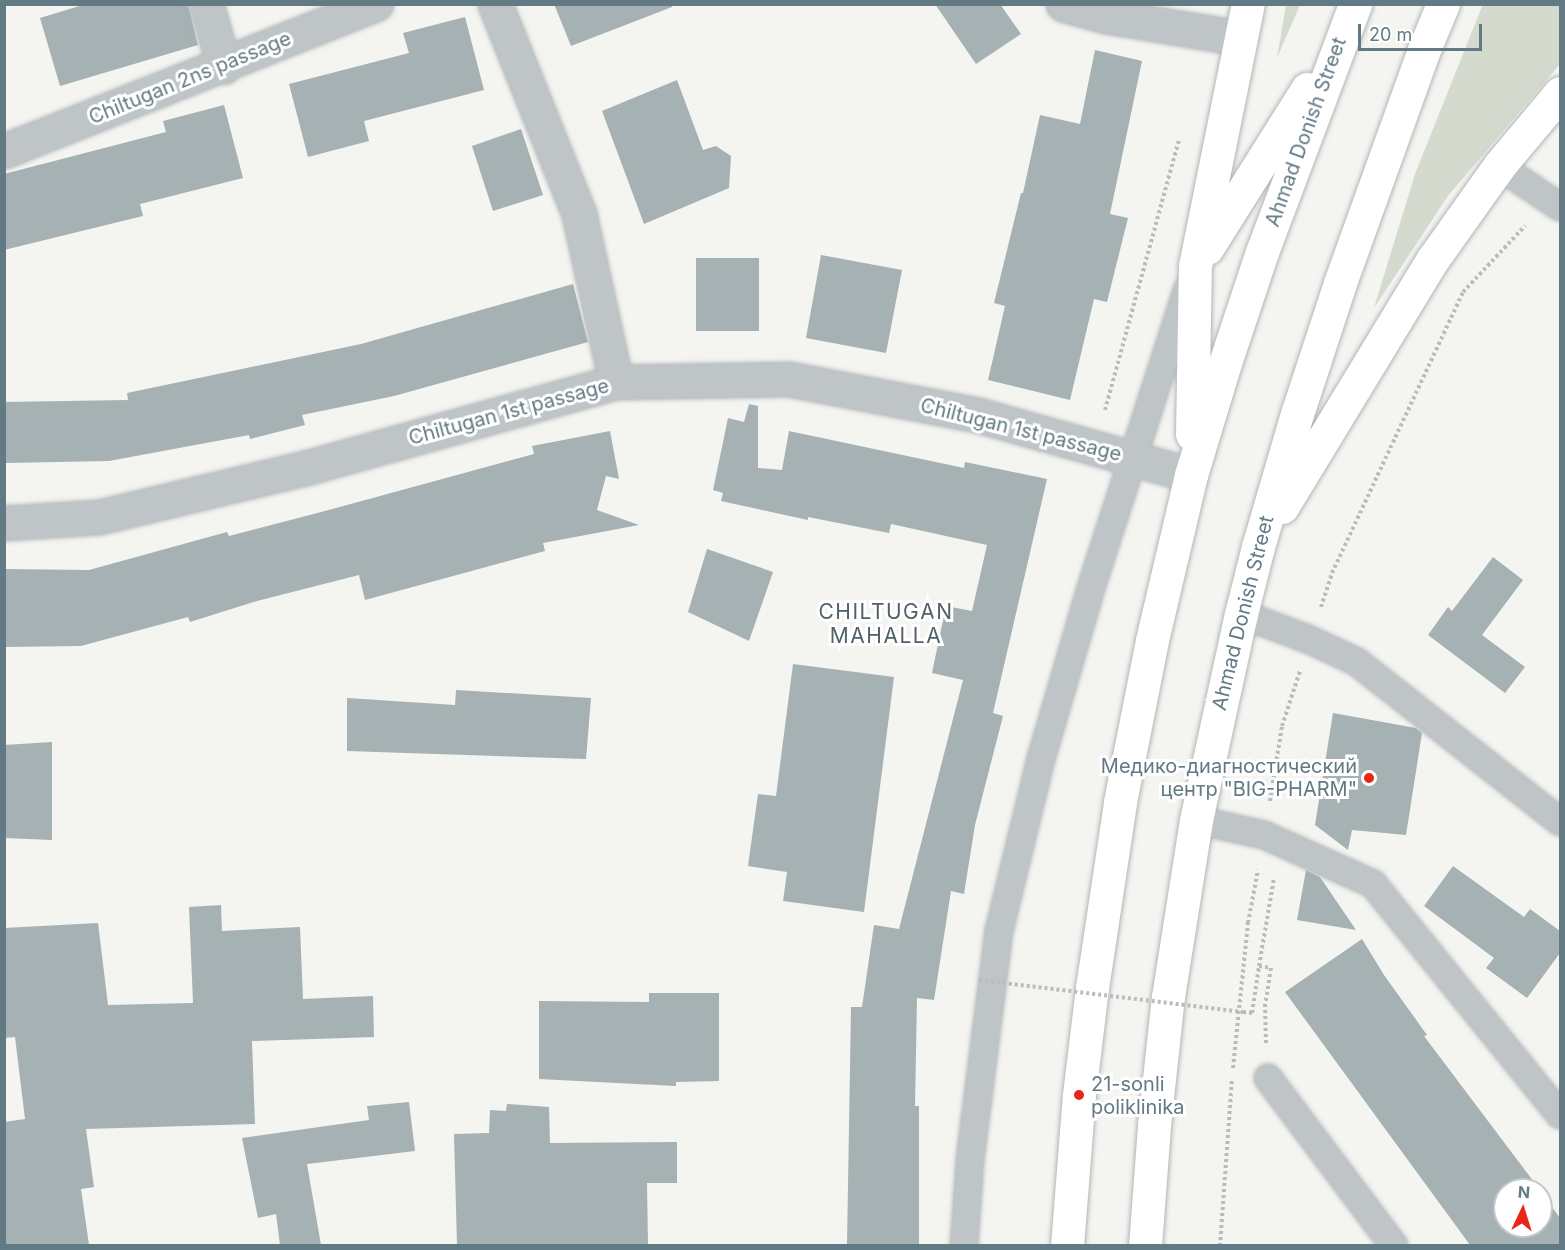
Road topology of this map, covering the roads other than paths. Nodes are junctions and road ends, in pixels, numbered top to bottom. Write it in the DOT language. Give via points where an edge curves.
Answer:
graph roads {
  1 [pos="206,4"];
  2 [pos="376,4"];
  3 [pos="495,4"];
  4 [pos="1063,4"];
  5 [pos="1248,4"];
  6 [pos="1443,4"];
  7 [pos="1349,18"];
  8 [pos="1241,38"];
  9 [pos="224,66"];
  10 [pos="1560,93"];
  11 [pos="4,151"];
  12 [pos="1499,166"];
  13 [pos="1555,203"];
  14 [pos="1195,266"];
  15 [pos="616,382"];
  16 [pos="1132,459"];
  17 [pos="1191,475"];
  18 [pos="4,523"];
  19 [pos="1258,547"];
  20 [pos="1241,614"];
  21 [pos="1196,820"];
  22 [pos="1560,822"];
  23 [pos="1268,1078"];
  24 [pos="1560,1115"];
  25 [pos="964,1245"];
  26 [pos="1067,1245"];
  27 [pos="1145,1245"];
  28 [pos="1394,1245"];
  1 -- 9 [label="street"];
  2 -- 9 [label="street, Chiltugаn 2ns passage"];
  3 -- 15 [label="street" via="579,214"];
  4 -- 8 [label="street" via="1106,16"];
  5 -- 8 [label="main road"];
  6 -- 19 [label="main road, Ahmad Donish Street" via="1340,283"];
  7 -- 14 [label="main road"];
  7 -- 17 [label="main road, Ahmad Donish Street" via="1262,252"];
  8 -- 14 [label="main road"];
  9 -- 11 [label="street, Chiltugаn 2ns passage"];
  10 -- 12 [label="main road"];
  12 -- 13 [label="lane"];
  12 -- 19 [label="main road" via="1433,259"];
  14 -- 16 [label="lane"];
  14 -- 17 [label="main road"];
  15 -- 16 [label="street, Chiltugan 1st passage" via="789,379 978,415"];
  15 -- 18 [label="street, Chiltugan 1st passage" via="309,467 99,517"];
  16 -- 17 [label="street, Chiltugan 1st passage"];
  16 -- 25 [label="lane" via="1041,759 999,931 970,1160"];
  17 -- 26 [label="main road, Ahmad Donish Street" via="1152,640 1120,802 1079,1095"];
  19 -- 20 [label="main road, Ahmad Donish Street"];
  20 -- 21 [label="main road, Ahmad Donish Street"];
  20 -- 22 [label="lane" via="1357,662"];
  21 -- 24 [label="lane" via="1272,838 1373,884"];
  21 -- 27 [label="main road, Ahmad Donish Street" via="1168,997"];
  23 -- 28 [label="lane"];
}
